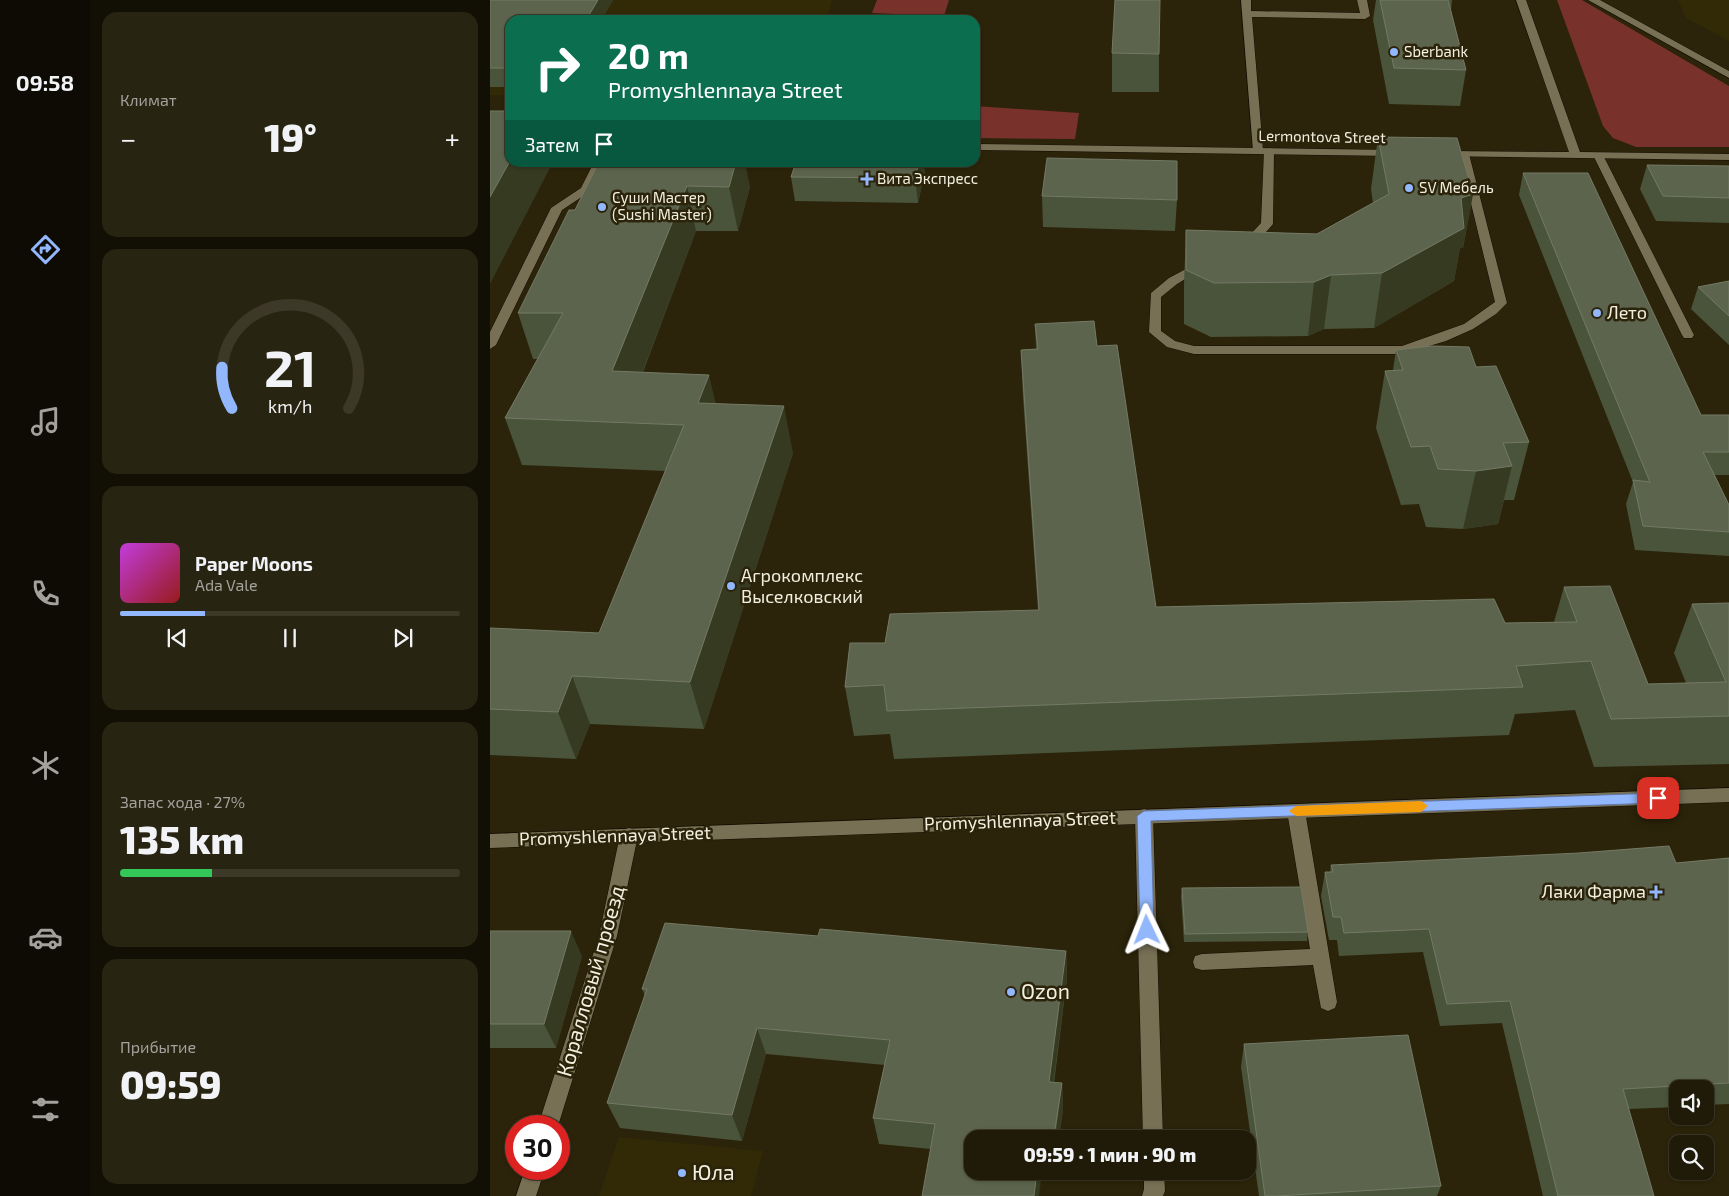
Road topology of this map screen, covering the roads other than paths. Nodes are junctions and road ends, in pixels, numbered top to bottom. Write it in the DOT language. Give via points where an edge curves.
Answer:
graph roads {
  1 [pos="1246,0"];
  2 [pos="1362,0"];
  3 [pos="1521,0"];
  4 [pos="1593,0"];
  5 [pos="1247,14"];
  6 [pos="1729,75"];
  7 [pos="980,147"];
  8 [pos="1264,151"];
  9 [pos="1406,153"];
  10 [pos="1425,154"];
  11 [pos="1464,154"];
  12 [pos="1576,156"];
  13 [pos="1599,157"];
  14 [pos="1729,157"];
  15 [pos="597,167"];
  16 [pos="1229,250"];
  17 [pos="1213,259"];
  18 [pos="1688,334"];
  19 [pos="490,345"];
  20 [pos="1729,795"];
  21 [pos="1296,811"];
  22 [pos="1144,816"];
  23 [pos="629,835"];
  24 [pos="490,840"];
  25 [pos="1320,957"];
  26 [pos="1202,962"];
  27 [pos="1328,1002"];
  28 [pos="551,1115"];
  29 [pos="1153,1130"];
  30 [pos="531,1180"];
  31 [pos="526,1196"];
  1 -- 5 [label="street"];
  2 -- 5 [label="street" via="1364,16"];
  3 -- 12 [label="street"];
  4 -- 6 [label="street"];
  5 -- 8 [label="street"];
  7 -- 8 [label="street, Lermontova Street"];
  8 -- 9 [label="street, Lermontova Street"];
  8 -- 16 [label="street" via="1267,224 1254,237"];
  10 -- 11 [label="street"];
  11 -- 12 [label="street"];
  11 -- 17 [label="street" via="1501,303 1491,314 1429,343 1402,350 1194,350 1171,344 1156,332 1155,296 1172,281"];
  12 -- 13 [label="street"];
  13 -- 14 [label="street"];
  13 -- 18 [label="street"];
  15 -- 19 [label="street" via="585,190 557,208"];
  20 -- 21 [label="street, Promyshlennaya Street"];
  21 -- 22 [label="street, Promyshlennaya Street"];
  21 -- 25 [label="street"];
  22 -- 23 [label="street, Promyshlennaya Street"];
  22 -- 29 [label="street"];
  23 -- 24 [label="street, Promyshlennaya Street"];
  23 -- 28 [label="street, Коралловый проезд" via="608,936"];
  25 -- 26 [label="street"];
  25 -- 27 [label="street"];
  30 -- 31 [label="street"];
}
